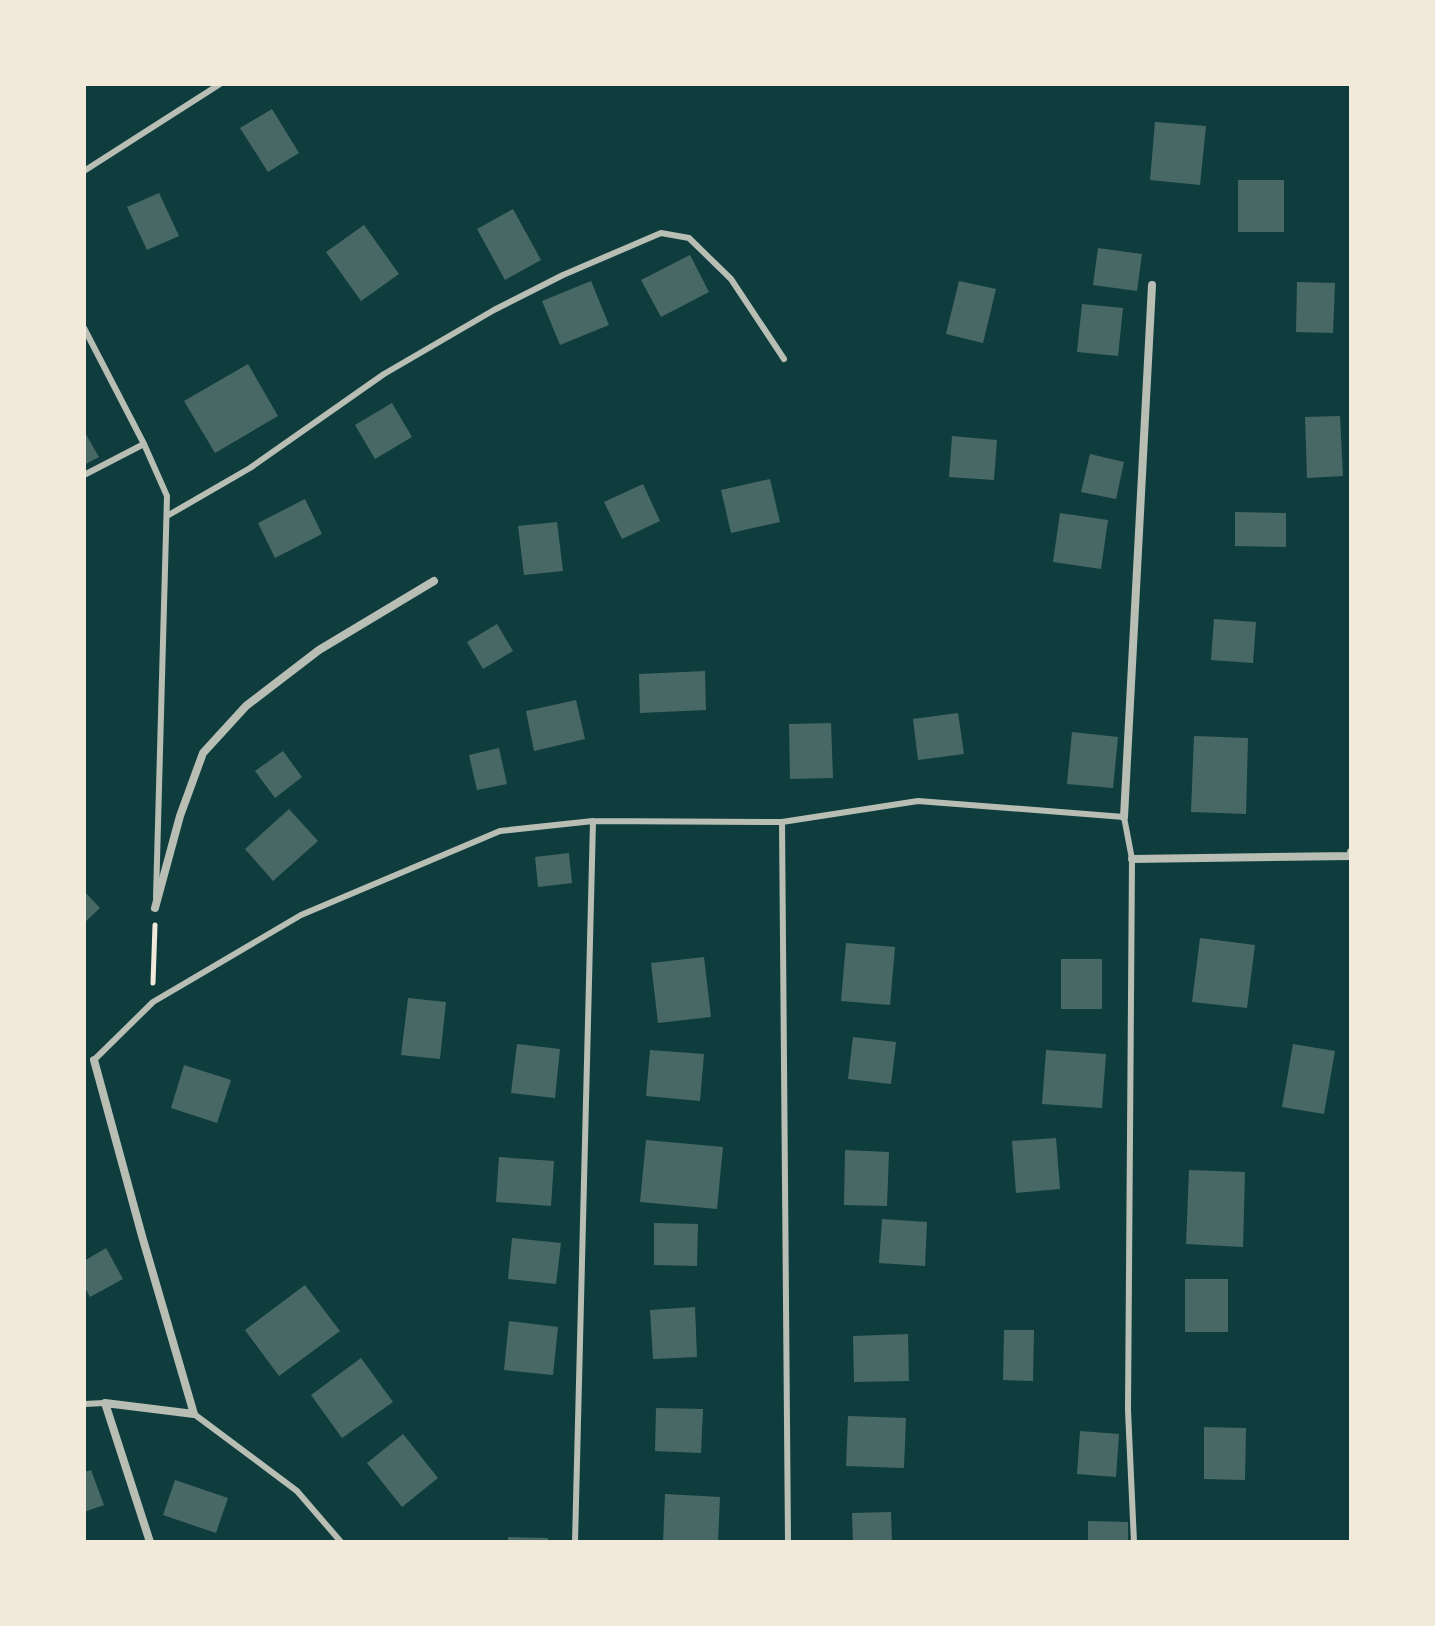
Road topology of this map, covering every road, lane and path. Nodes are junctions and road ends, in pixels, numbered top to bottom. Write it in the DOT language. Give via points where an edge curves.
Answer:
graph roads {
  1 [pos="220,84"];
  2 [pos="84,171"];
  3 [pos="1152,285"];
  4 [pos="84,328"];
  5 [pos="784,359"];
  6 [pos="144,444"];
  7 [pos="84,475"];
  8 [pos="167,516"];
  9 [pos="434,581"];
  10 [pos="1124,817"];
  11 [pos="593,821"];
  12 [pos="782,822"];
  13 [pos="1351,852"];
  14 [pos="1132,859"];
  15 [pos="155,908"];
  16 [pos="153,1002"];
  17 [pos="94,1060"];
  18 [pos="105,1403"];
  19 [pos="84,1404"];
  20 [pos="194,1414"];
  21 [pos="150,1542"];
  22 [pos="341,1542"];
  23 [pos="575,1542"];
  24 [pos="788,1542"];
  25 [pos="1134,1542"];
  1 -- 2 [label="lane"];
  3 -- 10 [label="street"];
  4 -- 6 [label="lane"];
  5 -- 8 [label="lane" via="731,279 689,238 661,233 494,310 384,374 250,468"];
  6 -- 7 [label="lane"];
  6 -- 8 [label="lane" via="167,496"];
  8 -- 15 [label="lane"];
  9 -- 15 [label="street" via="319,650 246,706 203,753"];
  10 -- 12 [label="lane" via="918,801"];
  10 -- 14 [label="lane"];
  11 -- 12 [label="lane"];
  11 -- 16 [label="lane" via="500,831 301,915"];
  11 -- 23 [label="lane"];
  12 -- 24 [label="lane"];
  13 -- 14 [label="street"];
  14 -- 25 [label="lane" via="1128,1410"];
  15 -- 16 [label="path"];
  16 -- 17 [label="lane"];
  17 -- 20 [label="street"];
  18 -- 19 [label="lane"];
  18 -- 20 [label="street"];
  18 -- 21 [label="street"];
  20 -- 22 [label="lane" via="297,1491"];
}
